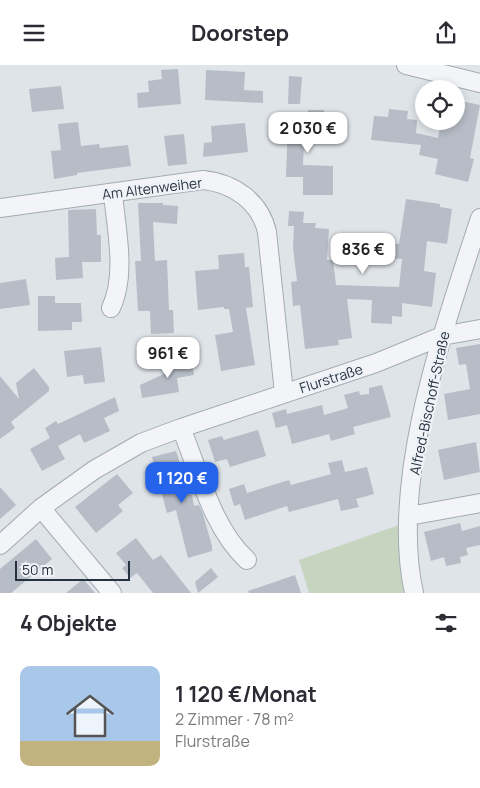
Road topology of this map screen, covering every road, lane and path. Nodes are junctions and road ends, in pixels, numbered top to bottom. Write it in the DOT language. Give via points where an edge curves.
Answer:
graph roads {
  1 [pos="406,65"];
  2 [pos="480,83"];
  3 [pos="113,193"];
  4 [pos="0,209"];
  5 [pos="480,218"];
  6 [pos="111,308"];
  7 [pos="480,329"];
  8 [pos="442,336"];
  9 [pos="284,393"];
  10 [pos="181,427"];
  11 [pos="480,503"];
  12 [pos="41,508"];
  13 [pos="409,516"];
  14 [pos="0,545"];
  15 [pos="247,559"];
  16 [pos="112,593"];
  17 [pos="414,593"];
  1 -- 2 [label="street"];
  3 -- 4 [label="street, Am Altenweiher"];
  3 -- 6 [label="street" via="119,267"];
  3 -- 9 [label="street, Am Altenweiher" via="203,180 230,186 255,207 267,232"];
  5 -- 8 [label="street, Alfred-Bischoff-Straße"];
  7 -- 8 [label="street, Flurstraße"];
  8 -- 9 [label="street, Flurstraße" via="376,363"];
  8 -- 13 [label="street, Alfred-Bischoff-Straße" via="417,442"];
  9 -- 10 [label="street, Flurstraße"];
  10 -- 12 [label="street, Flurstraße" via="141,443 94,470"];
  10 -- 15 [label="street" via="223,532"];
  11 -- 13 [label="street"];
  12 -- 14 [label="street, Flurstraße"];
  12 -- 16 [label="street"];
  13 -- 17 [label="street, Alfred-Bischoff-Straße"];
}
